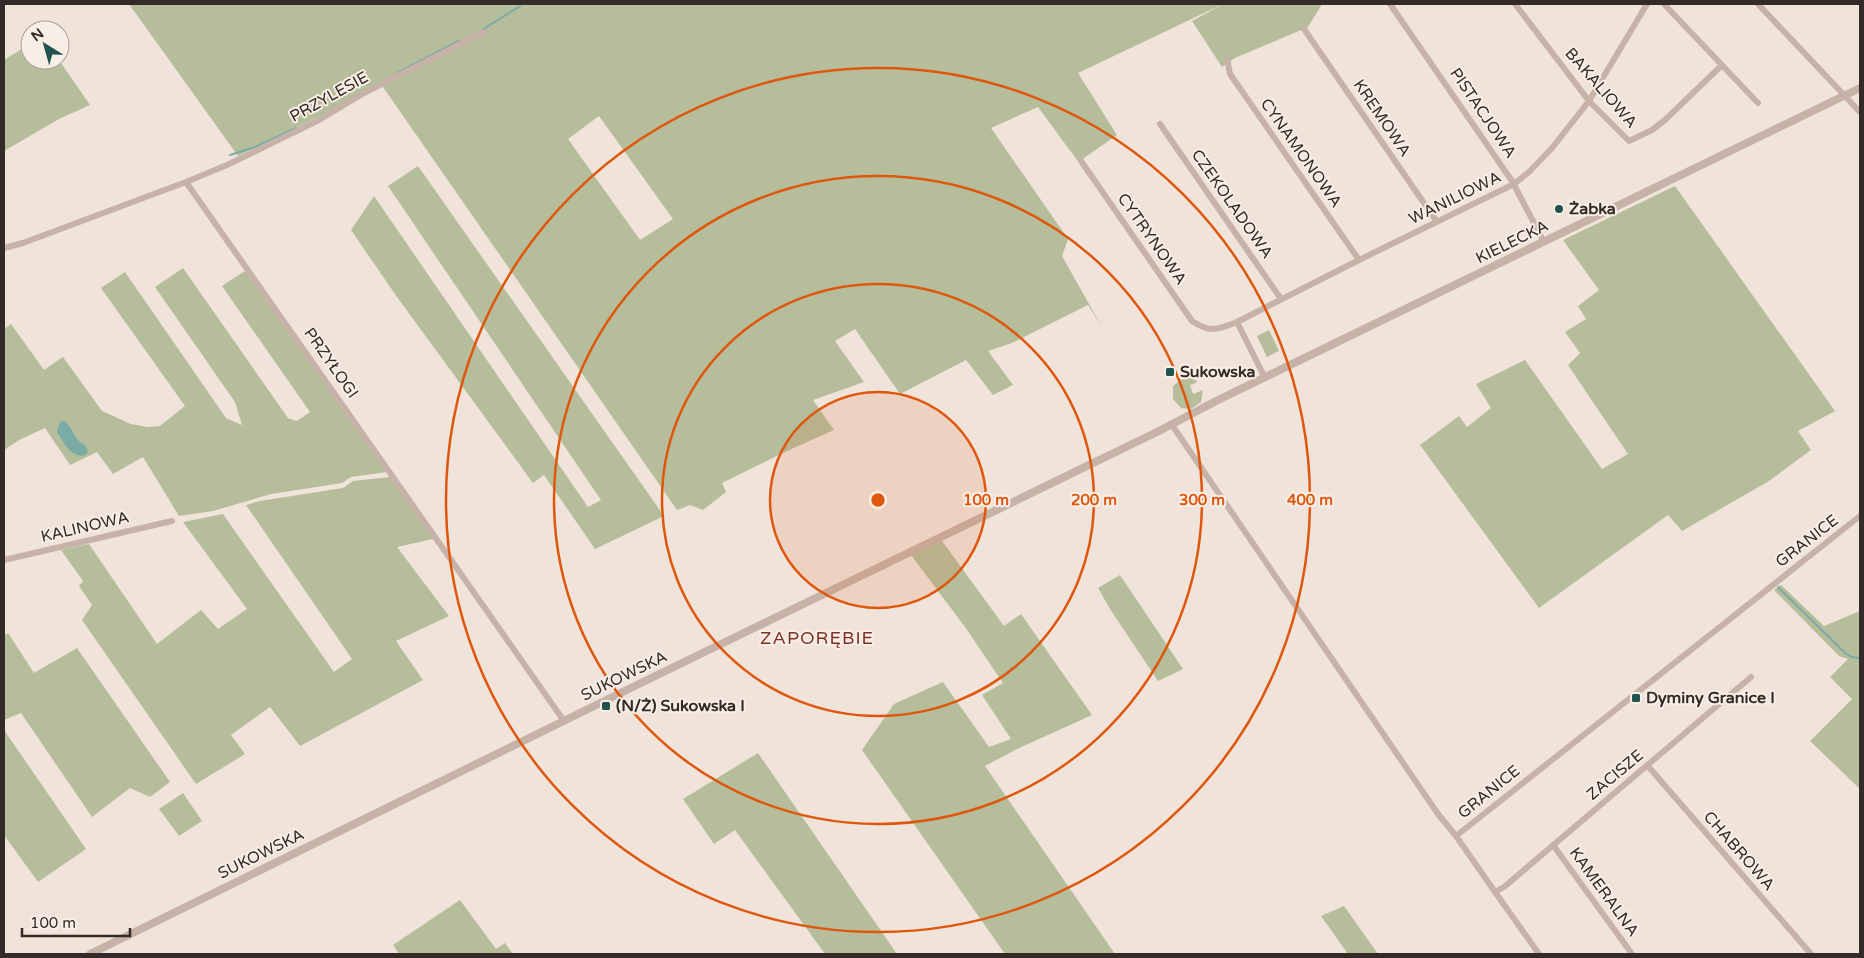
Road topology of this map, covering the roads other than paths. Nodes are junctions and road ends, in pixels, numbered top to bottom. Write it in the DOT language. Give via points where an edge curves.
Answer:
graph roads {
  1 [pos="1390,4"];
  2 [pos="1515,4"];
  3 [pos="1647,4"];
  4 [pos="1664,4"];
  5 [pos="1758,4"];
  6 [pos="1304,29"];
  7 [pos="484,32"];
  8 [pos="1227,58"];
  9 [pos="1722,65"];
  10 [pos="1860,88"];
  11 [pos="1844,95"];
  12 [pos="1589,100"];
  13 [pos="1758,103"];
  14 [pos="1860,112"];
  15 [pos="1160,124"];
  16 [pos="1081,162"];
  17 [pos="186,182"];
  18 [pos="1514,184"];
  19 [pos="1436,222"];
  20 [pos="1544,242"];
  21 [pos="4,248"];
  22 [pos="1359,260"];
  23 [pos="1281,299"];
  24 [pos="1237,322"];
  25 [pos="1203,328"];
  26 [pos="1265,378"];
  27 [pos="1172,425"];
  28 [pos="1860,516"];
  29 [pos="172,521"];
  30 [pos="4,560"];
  31 [pos="1751,677"];
  32 [pos="564,720"];
  33 [pos="1647,766"];
  34 [pos="1456,836"];
  35 [pos="1553,845"];
  36 [pos="1496,892"];
  37 [pos="90,954"];
  38 [pos="1539,954"];
  39 [pos="1632,954"];
  40 [pos="1811,954"];
  1 -- 18 [label="street, PISTACJOWA"];
  2 -- 12 [label="street, BAKALIOWA"];
  3 -- 12 [label="street, WANILIOWA"];
  4 -- 9 [label="street"];
  5 -- 11 [label="street"];
  6 -- 19 [label="street, KREMOWA"];
  7 -- 17 [label="street, PRZYLESIE" via="364,93 319,120"];
  8 -- 22 [label="street, CYNAMONOWA" via="1230,74"];
  9 -- 12 [label="street, BAKALIOWA" via="1665,120 1628,141"];
  9 -- 13 [label="street"];
  10 -- 11 [label="street, KIELECKA"];
  11 -- 14 [label="street"];
  11 -- 20 [label="street, KIELECKA"];
  12 -- 18 [label="street, WANILIOWA" via="1552,148"];
  15 -- 23 [label="street, CZEKOLADOWA"];
  16 -- 25 [label="street, CYTRYNOWA" via="1192,321"];
  17 -- 21 [label="street"];
  17 -- 32 [label="street, PRZYŁOGI"];
  18 -- 19 [label="street, WANILIOWA"];
  18 -- 20 [label="street, PISTACJOWA"];
  19 -- 22 [label="street, WANILIOWA"];
  20 -- 26 [label="street, KIELECKA"];
  22 -- 23 [label="street, WANILIOWA"];
  23 -- 24 [label="street, WANILIOWA"];
  24 -- 25 [label="street, WANILIOWA" via="1219,329"];
  24 -- 26 [label="street"];
  26 -- 27 [label="street, KIELECKA"];
  27 -- 32 [label="street, SUKOWSKA"];
  27 -- 34 [label="street, GRANICE"];
  28 -- 34 [label="street, GRANICE"];
  29 -- 30 [label="street, KALINOWA"];
  31 -- 33 [label="street, ZACISZE"];
  32 -- 37 [label="street, SUKOWSKA"];
  33 -- 35 [label="street, ZACISZE"];
  33 -- 40 [label="street, CHABROWA"];
  34 -- 36 [label="street"];
  35 -- 36 [label="street, ZACISZE"];
  35 -- 39 [label="street, KAMERALNA"];
  36 -- 38 [label="street"];
}
